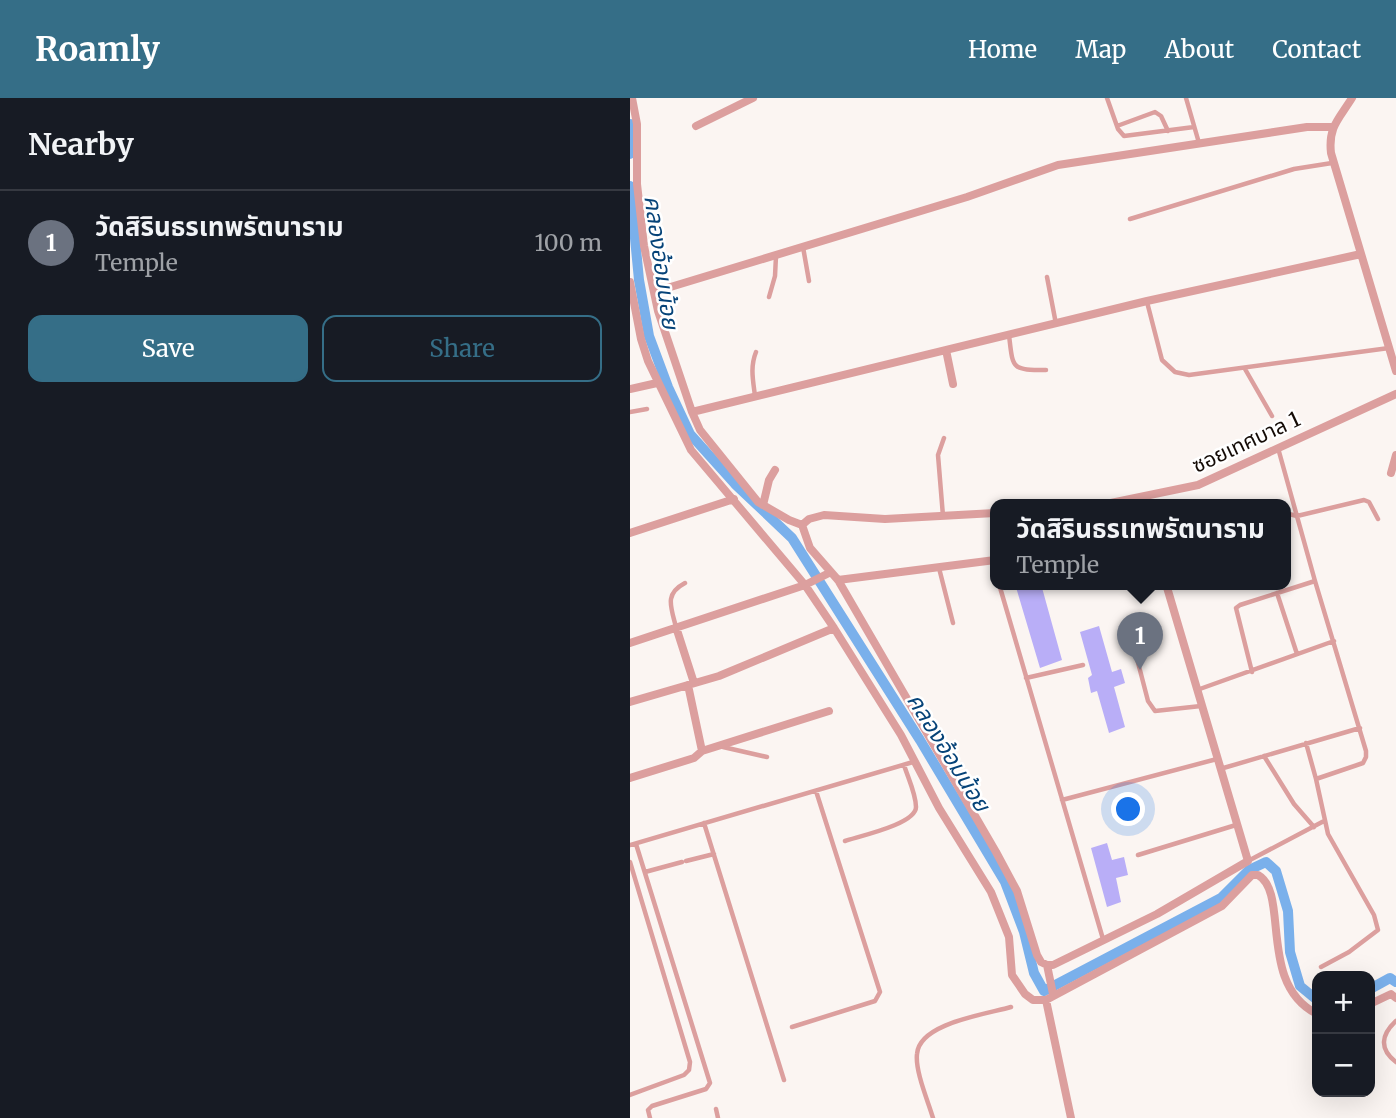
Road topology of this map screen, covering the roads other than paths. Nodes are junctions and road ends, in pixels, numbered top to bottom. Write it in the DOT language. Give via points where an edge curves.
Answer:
graph roads {
  1 [pos="632,98"];
  2 [pos="753,98"];
  3 [pos="1107,98"];
  4 [pos="1186,98"];
  5 [pos="1352,98"];
  6 [pos="696,125"];
  7 [pos="1117,126"];
  8 [pos="1194,127"];
  9 [pos="1332,127"];
  10 [pos="1168,131"];
  11 [pos="1199,143"];
  12 [pos="1332,163"];
  13 [pos="1130,219"];
  14 [pos="803,246"];
  15 [pos="1361,254"];
  16 [pos="776,255"];
  17 [pos="1047,277"];
  18 [pos="809,281"];
  19 [pos="630,282"];
  20 [pos="654,292"];
  21 [pos="769,297"];
  22 [pos="1147,301"];
  23 [pos="1056,324"];
  24 [pos="1009,334"];
  25 [pos="1389,348"];
  26 [pos="946,350"];
  27 [pos="756,352"];
  28 [pos="1245,369"];
  29 [pos="1045,370"];
  30 [pos="1396,371"];
  31 [pos="657,383"];
  32 [pos="953,384"];
  33 [pos="630,389"];
  34 [pos="1396,394"];
  35 [pos="755,397"];
  36 [pos="648,409"];
  37 [pos="630,412"];
  38 [pos="692,412"];
  39 [pos="1272,416"];
  40 [pos="944,438"];
  41 [pos="1278,448"];
  42 [pos="1396,455"];
  43 [pos="775,470"];
  44 [pos="1391,473"];
  45 [pos="734,499"];
  46 [pos="1130,499"];
  47 [pos="763,505"];
  48 [pos="990,513"];
  49 [pos="1291,514"];
  50 [pos="1297,516"];
  51 [pos="943,517"];
  52 [pos="1378,519"];
  53 [pos="802,525"];
  54 [pos="630,533"];
  55 [pos="990,560"];
  56 [pos="939,567"];
  57 [pos="827,574"];
  58 [pos="838,580"];
  59 [pos="1315,581"];
  60 [pos="685,583"];
  61 [pos="808,584"];
  62 [pos="1291,588"];
  63 [pos="1001,590"];
  64 [pos="1168,590"];
  65 [pos="1286,590"];
  66 [pos="1276,593"];
  67 [pos="953,623"];
  68 [pos="676,628"];
  69 [pos="834,628"];
  70 [pos="1334,641"];
  71 [pos="630,643"];
  72 [pos="1135,650"];
  73 [pos="1297,654"];
  74 [pos="1083,665"];
  75 [pos="1252,672"];
  76 [pos="1026,678"];
  77 [pos="691,684"];
  78 [pos="1198,690"];
  79 [pos="630,702"];
  80 [pos="1202,706"];
  81 [pos="829,711"];
  82 [pos="1360,728"];
  83 [pos="1306,743"];
  84 [pos="719,746"];
  85 [pos="702,751"];
  86 [pos="1264,756"];
  87 [pos="767,757"];
  88 [pos="1217,759"];
  89 [pos="914,762"];
  90 [pos="904,765"];
  91 [pos="1220,769"];
  92 [pos="630,778"];
  93 [pos="1316,779"];
  94 [pos="816,791"];
  95 [pos="1062,800"];
  96 [pos="1324,821"];
  97 [pos="704,823"];
  98 [pos="1237,825"];
  99 [pos="1314,827"];
  100 [pos="845,841"];
  101 [pos="633,844"];
  102 [pos="713,854"];
  103 [pos="1138,855"];
  104 [pos="1248,861"];
  105 [pos="630,862"];
  106 [pos="645,872"];
  107 [pos="1103,940"];
  108 [pos="1321,967"];
  109 [pos="1047,970"];
  110 [pos="1045,997"];
  111 [pos="1396,998"];
  112 [pos="1375,1002"];
  113 [pos="1011,1007"];
  114 [pos="1312,1010"];
  115 [pos="1396,1021"];
  116 [pos="792,1027"];
  117 [pos="1396,1062"];
  118 [pos="784,1080"];
  119 [pos="630,1095"];
  120 [pos="716,1109"];
  121 [pos="650,1118"];
  122 [pos="718,1118"];
  123 [pos="933,1118"];
  124 [pos="1071,1118"];
  1 -- 20 [label="street" via="644,246"];
  2 -- 6 [label="street"];
  3 -- 7 [label="lane"];
  4 -- 8 [label="lane"];
  5 -- 9 [label="street"];
  7 -- 10 [label="lane" via="1128,138"];
  7 -- 10 [label="lane" via="1155,113"];
  8 -- 10 [label="lane"];
  8 -- 11 [label="lane"];
  9 -- 11 [label="street"];
  9 -- 12 [label="street"];
  11 -- 14 [label="street" via="1058,165"];
  12 -- 13 [label="lane" via="1294,169"];
  12 -- 15 [label="street"];
  14 -- 16 [label="street"];
  14 -- 18 [label="lane"];
  15 -- 22 [label="street"];
  15 -- 25 [label="street"];
  16 -- 20 [label="street"];
  16 -- 21 [label="lane"];
  17 -- 23 [label="lane"];
  19 -- 31 [label="street" via="641,339"];
  20 -- 38 [label="street"];
  22 -- 23 [label="street"];
  22 -- 28 [label="lane" via="1162,360 1169,368 1189,374"];
  23 -- 24 [label="street"];
  24 -- 26 [label="street"];
  24 -- 29 [label="lane" via="1015,366"];
  25 -- 28 [label="lane"];
  25 -- 30 [label="street"];
  26 -- 32 [label="street"];
  26 -- 35 [label="street"];
  27 -- 35 [label="lane" via="752,361"];
  28 -- 39 [label="lane"];
  31 -- 33 [label="street"];
  31 -- 45 [label="street" via="691,450"];
  34 -- 41 [label="street, ซอยเทศบาล 1"];
  35 -- 38 [label="street"];
  36 -- 37 [label="lane"];
  38 -- 47 [label="street" via="720,458"];
  40 -- 51 [label="lane" via="938,455"];
  41 -- 46 [label="street, ซอยเทศบาล 1" via="1198,485"];
  41 -- 50 [label="lane"];
  42 -- 44 [label="street"];
  43 -- 47 [label="street"];
  45 -- 54 [label="street"];
  45 -- 61 [label="street"];
  47 -- 53 [label="street"];
  48 -- 51 [label="street"];
  49 -- 50 [label="lane"];
  50 -- 52 [label="lane" via="1364,500"];
  50 -- 59 [label="lane"];
  51 -- 53 [label="street" via="824,515"];
  53 -- 57 [label="street"];
  55 -- 56 [label="street"];
  56 -- 58 [label="street"];
  56 -- 67 [label="lane"];
  57 -- 58 [label="street"];
  57 -- 61 [label="street"];
  58 -- 109 [label="street" via="1017,891 1037,956"];
  59 -- 62 [label="lane"];
  59 -- 70 [label="lane"];
  60 -- 68 [label="lane" via="671,595"];
  61 -- 68 [label="street"];
  61 -- 69 [label="street"];
  63 -- 76 [label="lane"];
  64 -- 78 [label="street"];
  65 -- 66 [label="lane"];
  66 -- 73 [label="lane"];
  66 -- 75 [label="lane" via="1236,608"];
  68 -- 71 [label="street"];
  68 -- 77 [label="street"];
  69 -- 77 [label="street"];
  69 -- 89 [label="street"];
  70 -- 73 [label="lane"];
  70 -- 82 [label="lane"];
  72 -- 80 [label="lane" via="1148,701 1155,711"];
  73 -- 75 [label="lane"];
  74 -- 76 [label="lane"];
  75 -- 78 [label="lane"];
  76 -- 95 [label="lane"];
  77 -- 79 [label="street"];
  77 -- 85 [label="street"];
  78 -- 80 [label="street"];
  80 -- 88 [label="street"];
  81 -- 84 [label="street"];
  82 -- 83 [label="lane"];
  82 -- 93 [label="lane" via="1365,760"];
  83 -- 86 [label="lane"];
  83 -- 93 [label="lane"];
  84 -- 85 [label="street"];
  84 -- 87 [label="lane"];
  85 -- 92 [label="street" via="694,758"];
  86 -- 91 [label="lane"];
  86 -- 99 [label="lane"];
  88 -- 91 [label="street"];
  88 -- 95 [label="lane"];
  89 -- 90 [label="lane"];
  89 -- 110 [label="street" via="991,892 1009,937 1012,975 1025,995"];
  90 -- 94 [label="lane"];
  90 -- 100 [label="lane" via="915,799 913,816"];
  91 -- 98 [label="street"];
  93 -- 96 [label="lane"];
  94 -- 97 [label="lane"];
  94 -- 116 [label="lane" via="880,992 875,1001"];
  95 -- 107 [label="lane"];
  96 -- 99 [label="lane"];
  96 -- 108 [label="lane" via="1378,930"];
  97 -- 101 [label="lane"];
  97 -- 102 [label="lane"];
  98 -- 103 [label="lane"];
  98 -- 104 [label="street"];
  99 -- 104 [label="lane"];
  101 -- 106 [label="lane"];
  102 -- 106 [label="lane"];
  102 -- 118 [label="lane"];
  104 -- 107 [label="street"];
  105 -- 119 [label="lane" via="690,1062 684,1075"];
  106 -- 121 [label="lane" via="710,1083 706,1089 652,1106"];
  107 -- 109 [label="street"];
  109 -- 110 [label="street"];
  110 -- 114 [label="street" via="1222,906 1248,877 1258,875 1266,881 1273,907 1283,978"];
  110 -- 124 [label="street"];
  111 -- 112 [label="street" via="1391,994"];
  113 -- 123 [label="lane" via="939,1027 921,1042 916,1052"];
  115 -- 117 [label="lane" via="1383,1038 1388,1055"];
  120 -- 122 [label="lane"];
}
